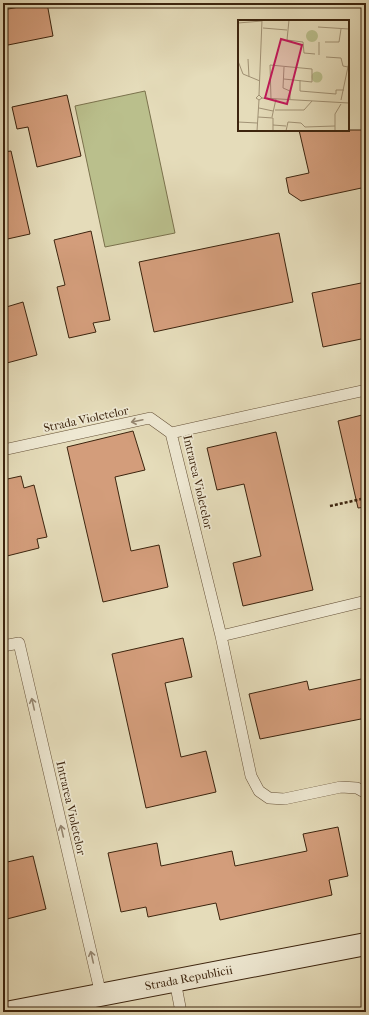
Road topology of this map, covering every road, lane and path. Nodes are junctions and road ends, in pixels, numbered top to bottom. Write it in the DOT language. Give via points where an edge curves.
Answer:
graph roads {
  1 [pos="366,390"];
  2 [pos="172,433"];
  3 [pos="3,450"];
  4 [pos="366,498"];
  5 [pos="330,506"];
  6 [pos="366,601"];
  7 [pos="221,636"];
  8 [pos="3,646"];
  9 [pos="366,793"];
  10 [pos="366,944"];
  11 [pos="175,981"];
  12 [pos="101,995"];
  13 [pos="11,1012"];
  14 [pos="181,1012"];
  1 -- 2 [label="lane, Intrarea Violetelor"];
  2 -- 3 [label="lane, Strada Violetelor, one-way" via="150,418"];
  2 -- 7 [label="lane, Intrarea Violetelor"];
  4 -- 5 [label="path"];
  6 -- 7 [label="lane"];
  7 -- 9 [label="lane, Intrarea Violetelor" via="251,776 259,791 269,798 284,799 340,787 357,788"];
  12 -- 8 [label="lane, Intrarea Violetelor, one-way" via="19,643"];
  10 -- 11 [label="main road, Strada Republicii"];
  11 -- 12 [label="main road, Strada Republicii"];
  11 -- 14 [label="lane"];
  12 -- 13 [label="main road, Strada Republicii"];
}
